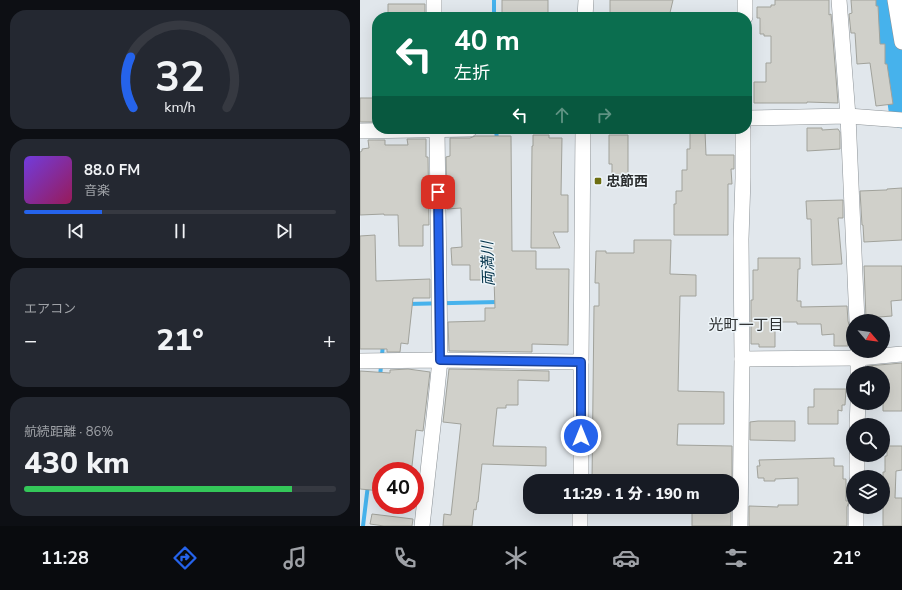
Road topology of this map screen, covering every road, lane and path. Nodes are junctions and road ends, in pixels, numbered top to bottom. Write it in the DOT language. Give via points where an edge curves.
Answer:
graph roads {
  1 [pos="434,0"];
  2 [pos="586,0"];
  3 [pos="745,0"];
  4 [pos="839,0"];
  5 [pos="898,3"];
  6 [pos="434,12"];
  7 [pos="585,12"];
  8 [pos="745,12"];
  9 [pos="902,42"];
  10 [pos="848,116"];
  11 [pos="752,118"];
  12 [pos="898,120"];
  13 [pos="360,132"];
  14 [pos="372,132"];
  15 [pos="437,134"];
  16 [pos="583,134"];
  17 [pos="743,134"];
  18 [pos="857,314"];
  19 [pos="890,354"];
  20 [pos="902,354"];
  21 [pos="846,355"];
  22 [pos="742,359"];
  23 [pos="440,360"];
  24 [pos="360,361"];
  25 [pos="581,362"];
  26 [pos="580,474"];
  27 [pos="580,514"];
  28 [pos="856,514"];
  29 [pos="422,526"];
  30 [pos="580,526"];
  31 [pos="740,526"];
  32 [pos="856,526"];
  1 -- 6 [label="street"];
  2 -- 7 [label="street"];
  3 -- 8 [label="street"];
  4 -- 10 [label="street"];
  5 -- 9 [label="street"];
  10 -- 11 [label="street"];
  10 -- 12 [label="street"];
  10 -- 18 [label="street"];
  13 -- 14 [label="street"];
  15 -- 23 [label="street"];
  16 -- 25 [label="street"];
  17 -- 22 [label="street"];
  19 -- 20 [label="street"];
  21 -- 22 [label="street"];
  22 -- 31 [label="street"];
  23 -- 24 [label="street"];
  23 -- 25 [label="street"];
  23 -- 29 [label="street"];
  25 -- 26 [label="street"];
  27 -- 30 [label="street"];
  28 -- 32 [label="street"];
}
